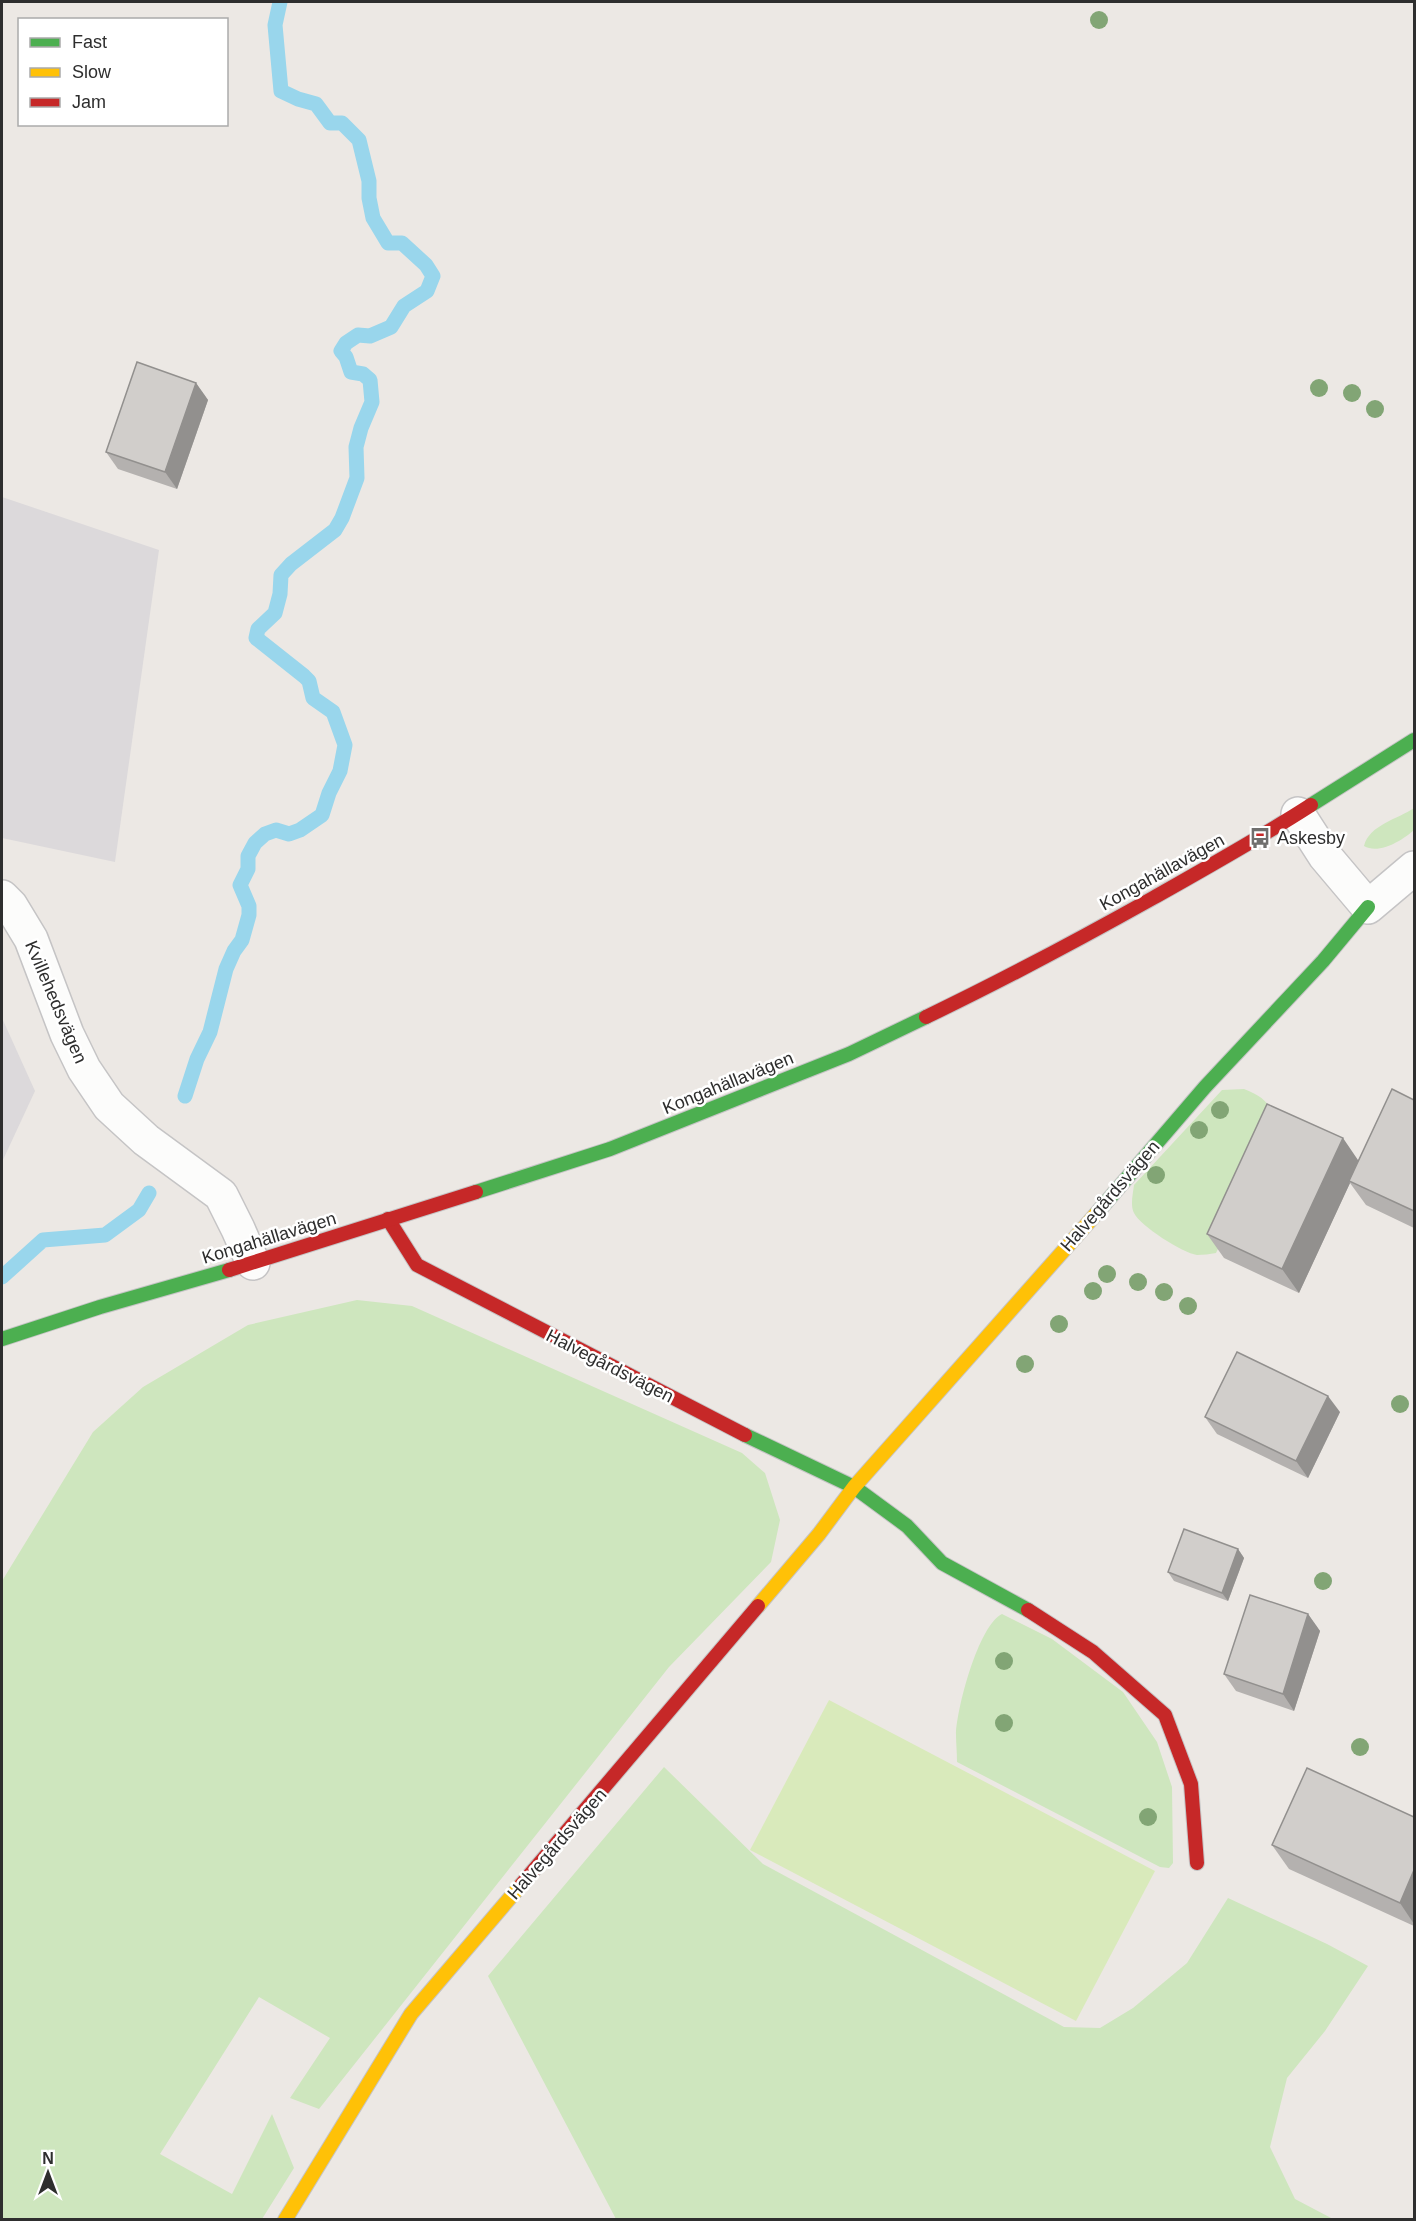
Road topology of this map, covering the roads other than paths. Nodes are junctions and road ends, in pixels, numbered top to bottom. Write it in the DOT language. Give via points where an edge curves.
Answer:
graph roads {
  1 [pos="1414,740"];
  2 [pos="1298,814"];
  3 [pos="1414,868"];
  4 [pos="2,897"];
  5 [pos="1368,907"];
  6 [pos="388,1220"];
  7 [pos="253,1263"];
  8 [pos="2,1339"];
  9 [pos="854,1487"];
  10 [pos="1197,1863"];
  11 [pos="285,2220"];
  1 -- 2 [label="street, Kongahällavägen"];
  2 -- 5 [label="street" via="1325,856"];
  2 -- 6 [label="street, Kongahällavägen" via="981,992 849,1054 610,1149"];
  3 -- 5 [label="street, Halvegårdsvägen"];
  4 -- 7 [label="street, Kvillehedsvägen" via="30,939 67,1034 109,1106 146,1140 221,1195"];
  5 -- 9 [label="street, Halvegårdsvägen"];
  6 -- 7 [label="street, Kongahällavägen"];
  6 -- 9 [label="street, Halvegårdsvägen" via="417,1265"];
  7 -- 8 [label="street, Kongahällavägen"];
  9 -- 10 [label="street, Halvegårdsvägen" via="907,1526 942,1563 1015,1601 1093,1652 1165,1715 1191,1784"];
  9 -- 11 [label="street, Halvegårdsvägen" via="411,2014"];
}
